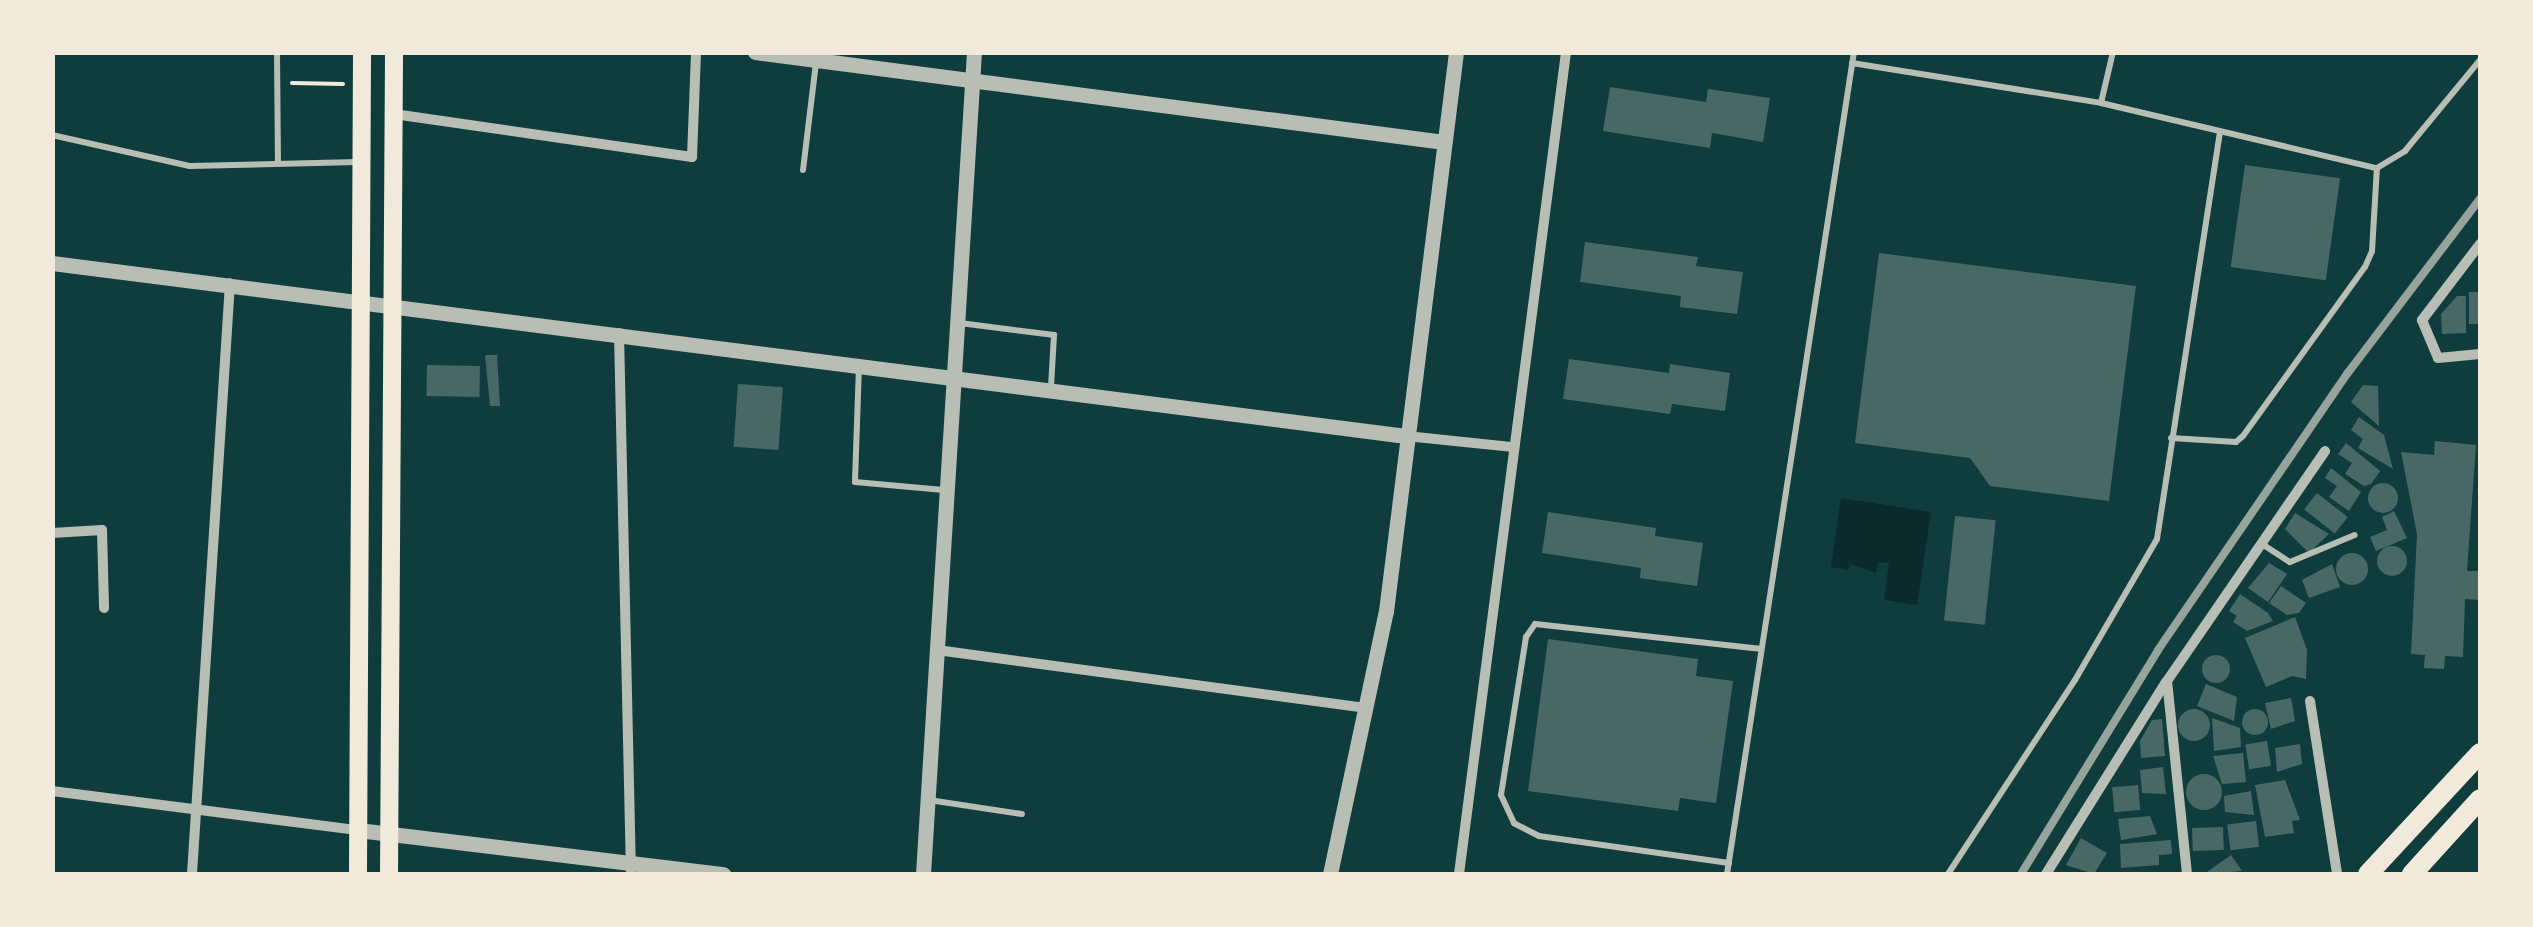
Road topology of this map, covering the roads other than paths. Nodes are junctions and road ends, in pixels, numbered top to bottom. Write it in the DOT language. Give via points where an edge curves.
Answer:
graph roads {
  1 [pos="277,52"];
  2 [pos="362,52"];
  3 [pos="394,52"];
  4 [pos="696,52"];
  5 [pos="755,52"];
  6 [pos="974,52"];
  7 [pos="1456,52"];
  8 [pos="1566,52"];
  9 [pos="1854,52"];
  10 [pos="2113,52"];
  11 [pos="2480,60"];
  12 [pos="816,61"];
  13 [pos="1852,63"];
  14 [pos="972,80"];
  15 [pos="2101,103"];
  16 [pos="394,114"];
  17 [pos="2220,134"];
  18 [pos="52,135"];
  19 [pos="1444,142"];
  20 [pos="278,161"];
  21 [pos="363,162"];
  22 [pos="2377,168"];
  23 [pos="803,170"];
  24 [pos="2480,244"];
  25 [pos="52,263"];
  26 [pos="230,283"];
  27 [pos="362,302"];
  28 [pos="394,304"];
  29 [pos="953,322"];
  30 [pos="619,334"];
  31 [pos="2480,354"];
  32 [pos="859,365"];
  33 [pos="950,376"];
  34 [pos="1051,388"];
  35 [pos="1406,436"];
  36 [pos="2171,438"];
  37 [pos="1512,447"];
  38 [pos="2324,451"];
  39 [pos="944,490"];
  40 [pos="52,533"];
  41 [pos="2355,535"];
  42 [pos="2261,543"];
  43 [pos="104,608"];
  44 [pos="937,650"];
  45 [pos="1761,650"];
  46 [pos="2167,682"];
  47 [pos="2310,701"];
  48 [pos="1369,708"];
  49 [pos="2480,753"];
  50 [pos="52,791"];
  51 [pos="2480,799"];
  52 [pos="929,800"];
  53 [pos="196,810"];
  54 [pos="1022,814"];
  55 [pos="358,830"];
  56 [pos="389,832"];
  57 [pos="1728,862"];
  58 [pos="631,869"];
  59 [pos="192,874"];
  60 [pos="358,874"];
  61 [pos="388,874"];
  62 [pos="723,874"];
  63 [pos="923,874"];
  64 [pos="1330,874"];
  65 [pos="1459,874"];
  66 [pos="1727,874"];
  67 [pos="1948,874"];
  68 [pos="2046,874"];
  69 [pos="2188,874"];
  70 [pos="2337,874"];
  71 [pos="2368,874"];
  72 [pos="2412,874"];
  1 -- 20 [label="lane"];
  2 -- 21 [label="main road"];
  3 -- 16 [label="main road"];
  4 -- 16 [label="street" via="692,157"];
  5 -- 12 [label="street"];
  6 -- 14 [label="street"];
  7 -- 19 [label="street"];
  8 -- 37 [label="street"];
  9 -- 13 [label="lane"];
  10 -- 15 [label="lane"];
  11 -- 22 [label="lane" via="2405,151"];
  12 -- 14 [label="street"];
  12 -- 23 [label="lane"];
  13 -- 15 [label="lane"];
  13 -- 45 [label="lane"];
  14 -- 19 [label="street"];
  14 -- 29 [label="street"];
  15 -- 17 [label="lane"];
  16 -- 28 [label="main road"];
  17 -- 22 [label="lane"];
  17 -- 36 [label="lane"];
  18 -- 20 [label="lane" via="190,166"];
  19 -- 35 [label="street"];
  20 -- 21 [label="lane"];
  21 -- 27 [label="main road"];
  22 -- 36 [label="lane" via="2365,267 2244,436 2236,442"];
  24 -- 31 [label="street" via="2422,320 2438,358"];
  25 -- 26 [label="street"];
  26 -- 27 [label="street"];
  26 -- 53 [label="street"];
  27 -- 28 [label="street"];
  27 -- 55 [label="main road"];
  28 -- 30 [label="street"];
  28 -- 56 [label="main road"];
  29 -- 33 [label="street"];
  29 -- 34 [label="lane" via="1054,335"];
  30 -- 32 [label="street"];
  30 -- 58 [label="street"];
  32 -- 33 [label="street"];
  32 -- 39 [label="lane" via="854,482"];
  33 -- 34 [label="street"];
  33 -- 39 [label="street"];
  34 -- 35 [label="street"];
  35 -- 37 [label="street"];
  35 -- 48 [label="street"];
  36 -- 67 [label="lane" via="2157,539 2075,680"];
  37 -- 65 [label="street"];
  38 -- 42 [label="street"];
  39 -- 44 [label="street"];
  40 -- 43 [label="street" via="102,530"];
  41 -- 42 [label="lane" via="2290,562"];
  42 -- 46 [label="street"];
  44 -- 48 [label="street"];
  44 -- 52 [label="street"];
  45 -- 57 [label="lane"];
  45 -- 57 [label="lane" via="1535,624 1526,637 1501,795 1514,823 1539,836"];
  46 -- 68 [label="street"];
  46 -- 69 [label="street"];
  47 -- 70 [label="street"];
  48 -- 64 [label="street"];
  49 -- 71 [label="highway"];
  50 -- 53 [label="street"];
  51 -- 72 [label="highway"];
  52 -- 54 [label="lane"];
  52 -- 63 [label="street"];
  53 -- 55 [label="street"];
  53 -- 59 [label="street"];
  55 -- 56 [label="street"];
  55 -- 60 [label="main road"];
  56 -- 58 [label="street"];
  56 -- 61 [label="main road"];
  57 -- 66 [label="lane"];
  58 -- 62 [label="street"];
}
